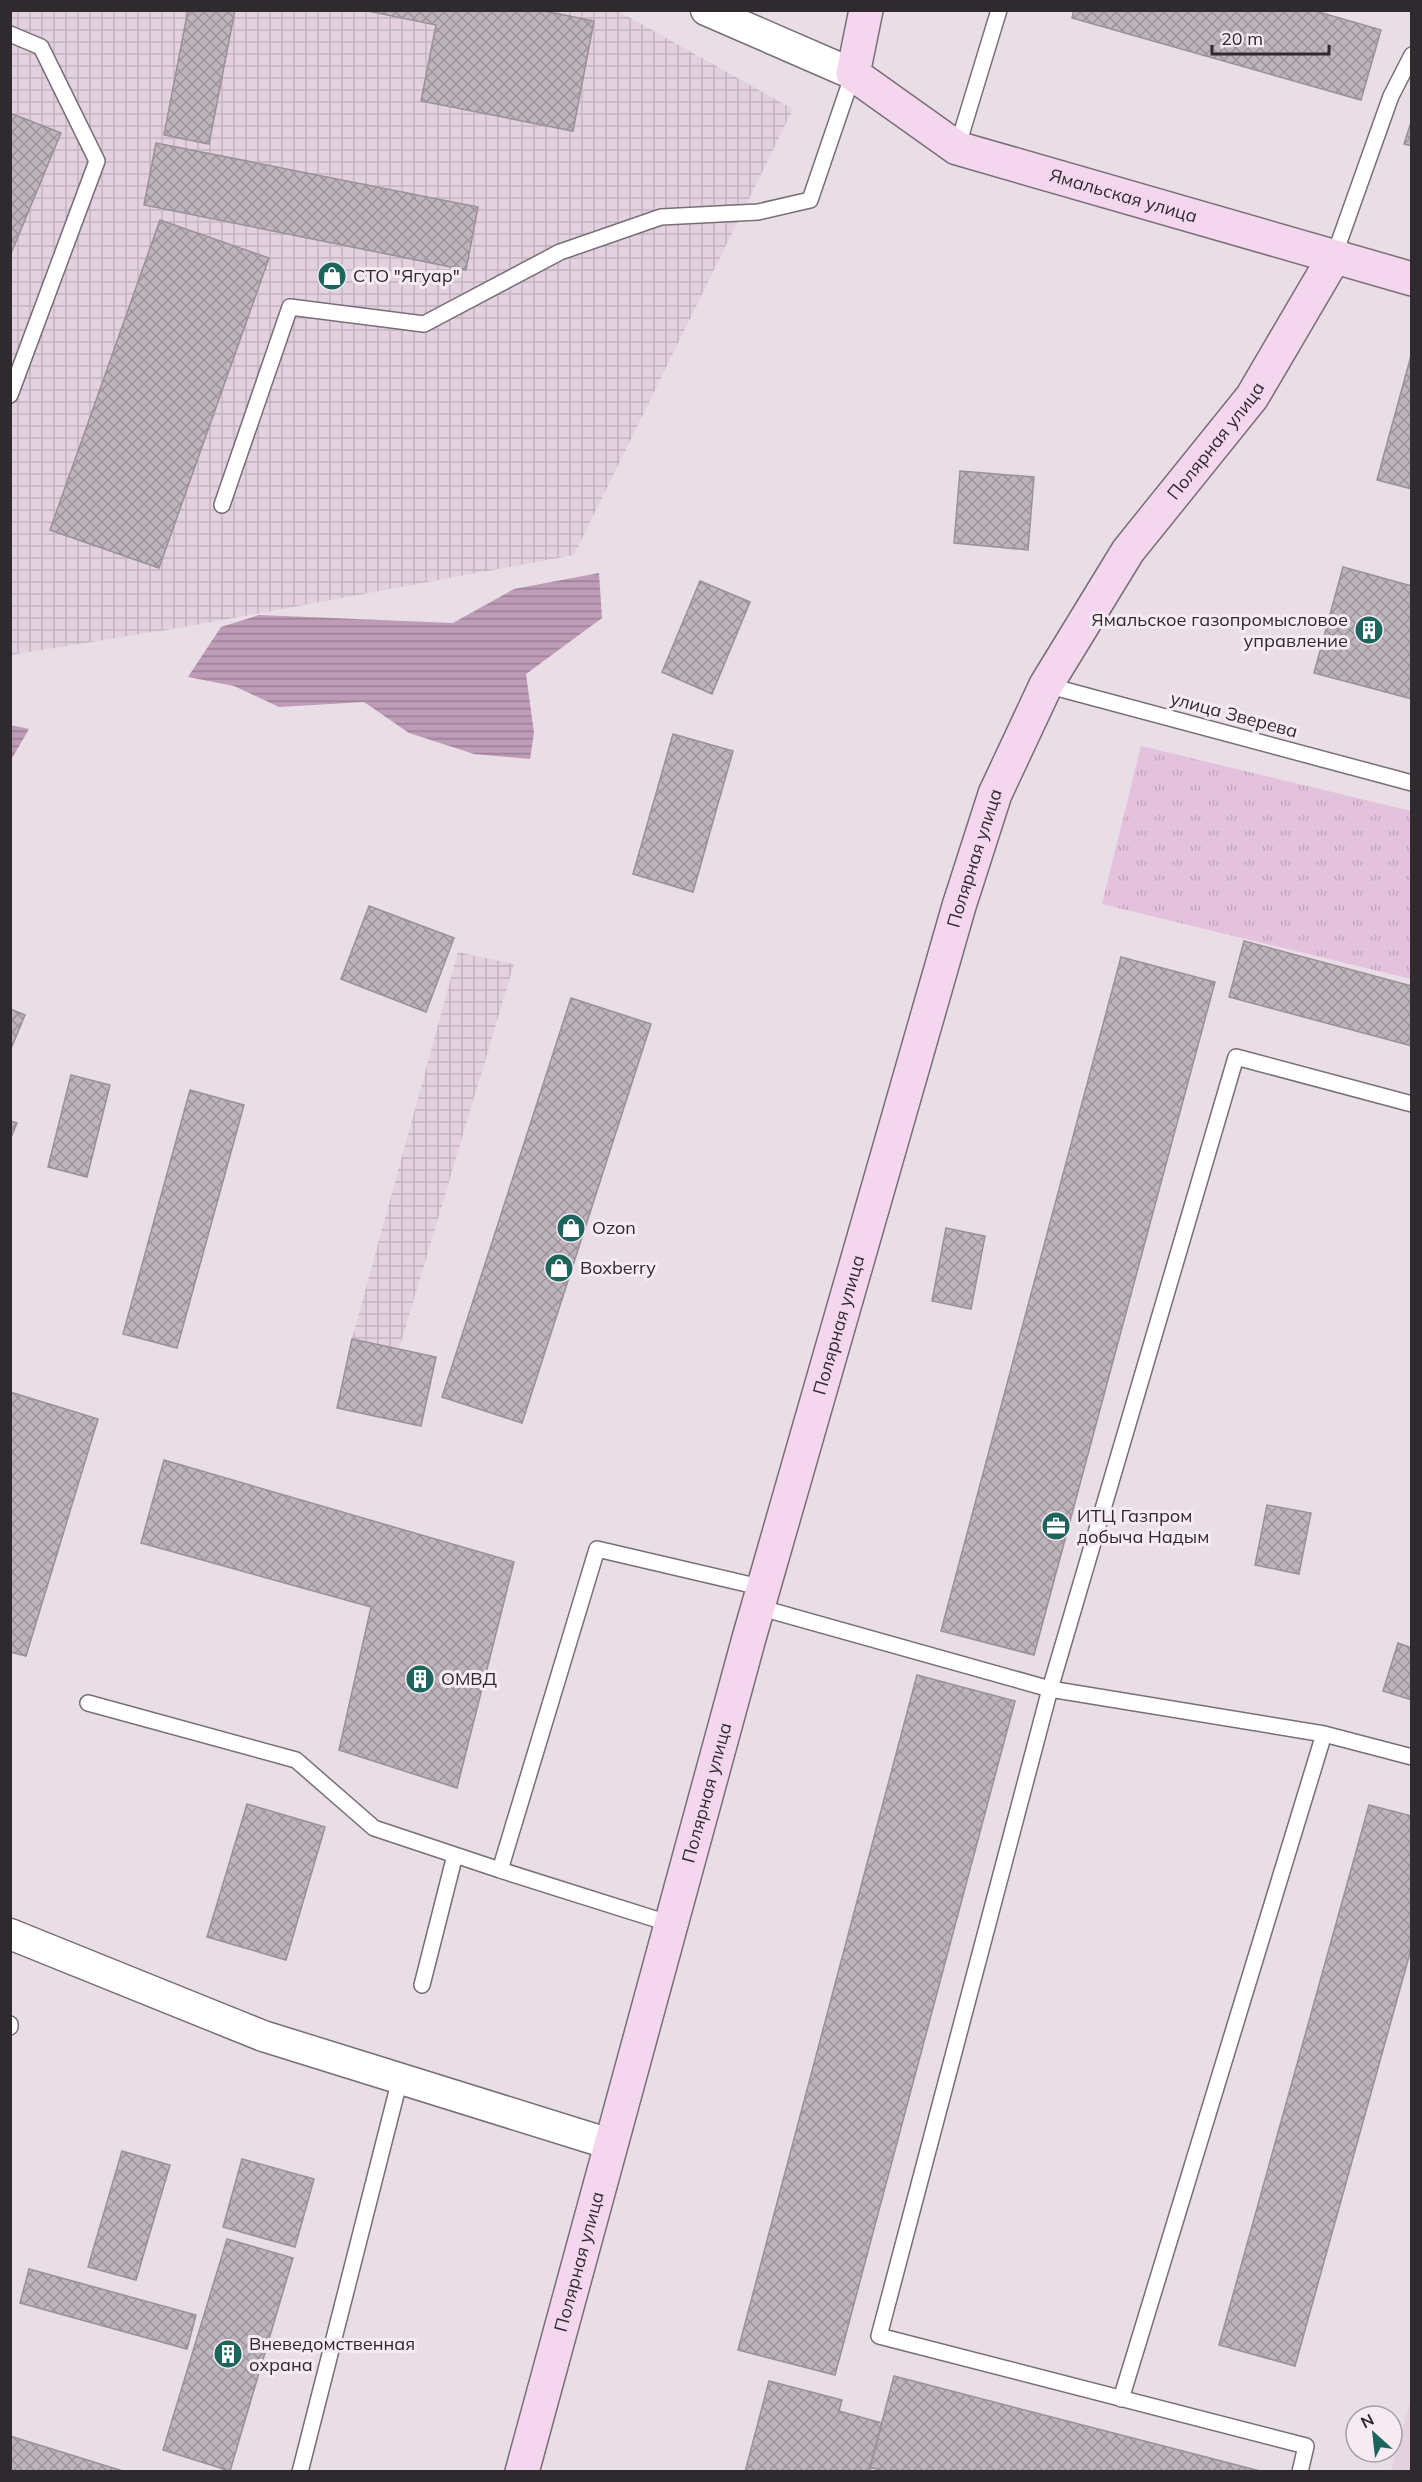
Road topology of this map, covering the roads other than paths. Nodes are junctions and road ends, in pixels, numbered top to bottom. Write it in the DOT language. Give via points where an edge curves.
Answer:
graph roads {
  1 [pos="706,10"];
  2 [pos="866,10"];
  3 [pos="999,10"];
  4 [pos="10,34"];
  5 [pos="1412,55"];
  6 [pos="853,74"];
  7 [pos="957,148"];
  8 [pos="1333,259"];
  9 [pos="1412,279"];
  10 [pos="10,395"];
  11 [pos="222,505"];
  12 [pos="1046,685"];
  13 [pos="1412,783"];
  14 [pos="1412,1104"];
  15 [pos="761,1597"];
  16 [pos="1050,1689"];
  17 [pos="88,1703"];
  18 [pos="1324,1734"];
  19 [pos="1412,1757"];
  20 [pos="455,1855"];
  21 [pos="500,1870"];
  22 [pos="671,1924"];
  23 [pos="10,1934"];
  24 [pos="422,1985"];
  25 [pos="400,2079"];
  26 [pos="610,2145"];
  27 [pos="1121,2398"];
  28 [pos="300,2472"];
  29 [pos="522,2472"];
  30 [pos="1300,2472"];
  1 -- 6 [label="street"];
  2 -- 6 [label="street"];
  3 -- 7 [label="lane"];
  4 -- 10 [label="lane" via="41,47 97,161"];
  5 -- 8 [label="lane" via="1391,96"];
  6 -- 7 [label="street, Ямальская улица"];
  6 -- 11 [label="lane" via="810,200 758,212 661,217 560,252 424,324 290,307"];
  7 -- 8 [label="street, Ямальская улица"];
  8 -- 9 [label="street, Ямальская улица"];
  8 -- 12 [label="street, Полярная улица" via="1252,397 1128,551"];
  12 -- 13 [label="lane, улица Зверева"];
  12 -- 15 [label="street, Полярная улица" via="995,794 959,906"];
  14 -- 16 [label="lane" via="1236,1057"];
  15 -- 16 [label="lane"];
  15 -- 21 [label="lane" via="597,1549"];
  15 -- 22 [label="street, Полярная улица"];
  16 -- 18 [label="lane"];
  16 -- 27 [label="lane" via="879,2336"];
  17 -- 20 [label="lane" via="296,1760 374,1828"];
  18 -- 19 [label="lane"];
  18 -- 27 [label="lane"];
  20 -- 21 [label="lane"];
  20 -- 24 [label="lane"];
  21 -- 22 [label="lane"];
  22 -- 26 [label="street, Полярная улица"];
  23 -- 25 [label="street" via="262,2036"];
  25 -- 26 [label="street"];
  25 -- 28 [label="lane"];
  26 -- 29 [label="street, Полярная улица"];
  27 -- 30 [label="lane" via="1306,2446"];
}
